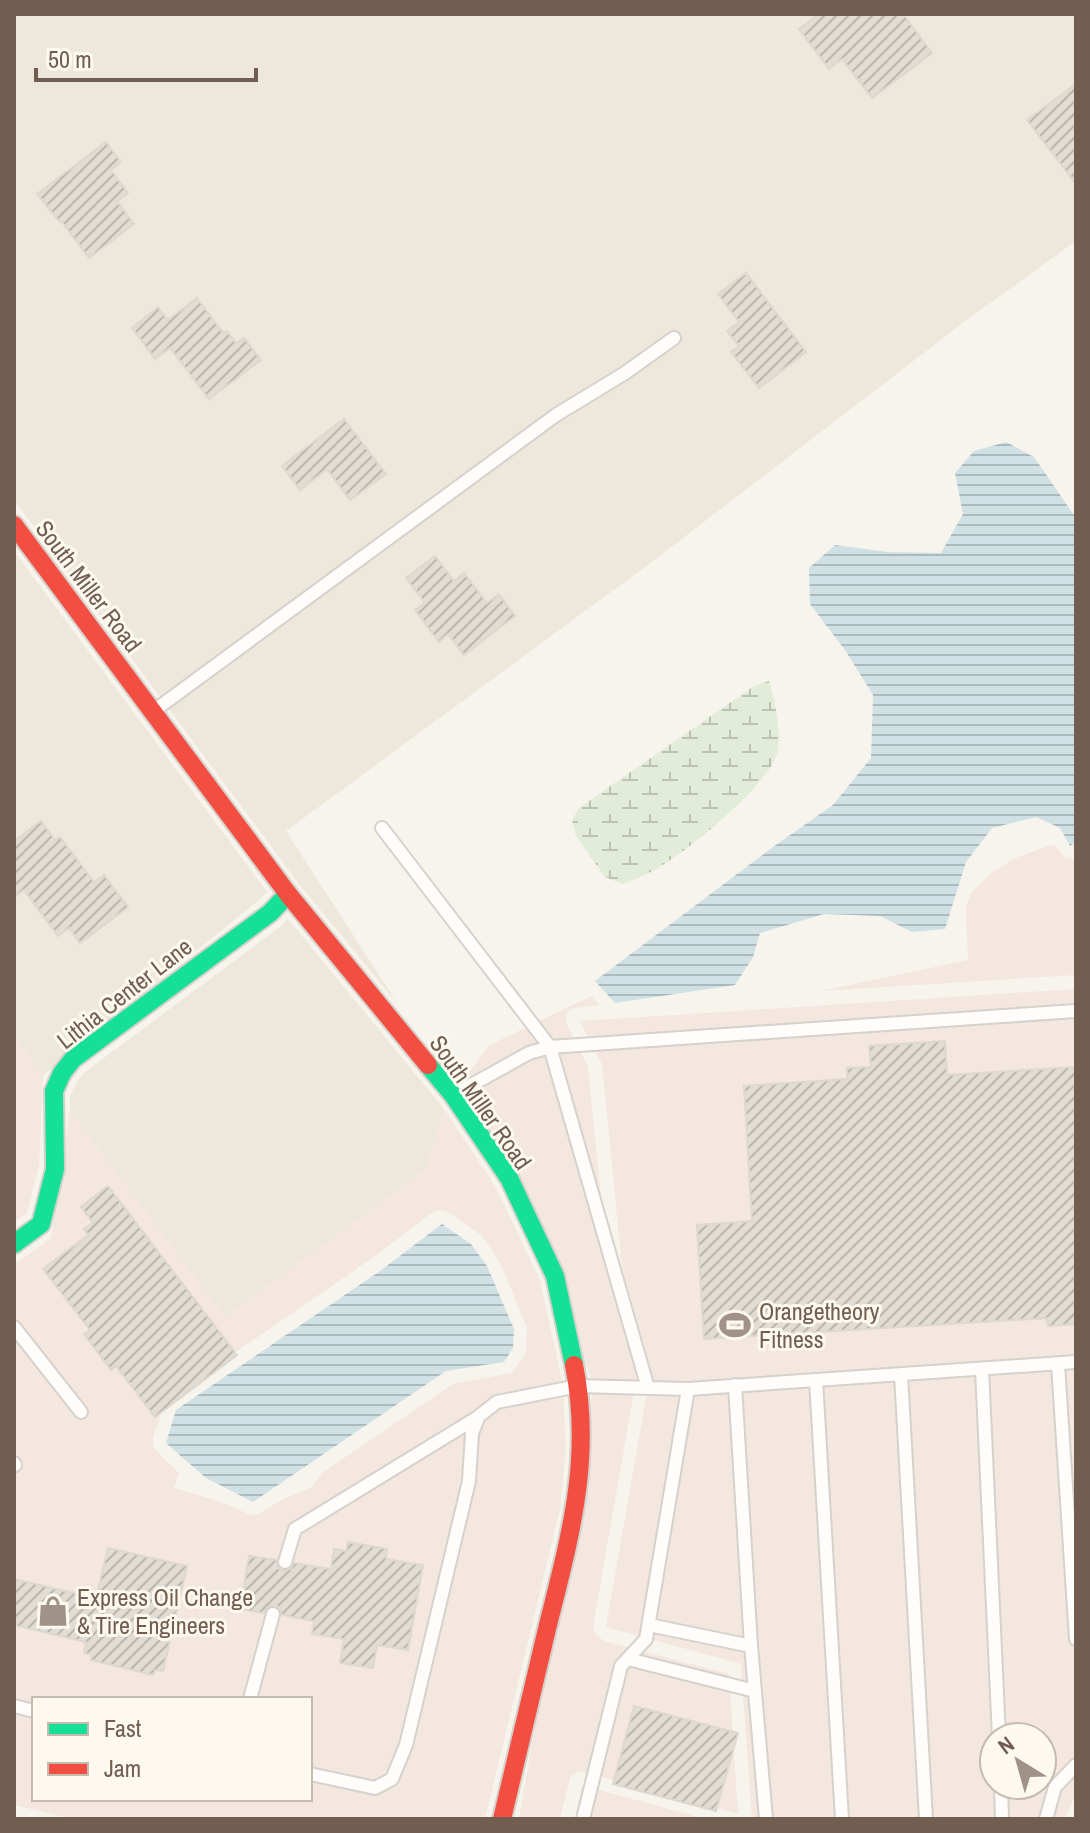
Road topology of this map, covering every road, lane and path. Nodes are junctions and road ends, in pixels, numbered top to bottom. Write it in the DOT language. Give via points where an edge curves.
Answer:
graph roads {
  1 [pos="674,338"];
  2 [pos="14,525"];
  3 [pos="152,712"];
  4 [pos="382,828"];
  5 [pos="288,894"];
  6 [pos="1076,1011"];
  7 [pos="550,1047"];
  8 [pos="453,1095"];
  9 [pos="14,1244"];
  10 [pos="14,1327"];
  11 [pos="1076,1362"];
  12 [pos="1058,1364"];
  13 [pos="982,1369"];
  14 [pos="901,1374"];
  15 [pos="816,1380"];
  16 [pos="735,1385"];
  17 [pos="578,1386"];
  18 [pos="648,1388"];
  19 [pos="688,1389"];
  20 [pos="81,1412"];
  21 [pos="479,1416"];
  22 [pos="285,1562"];
  23 [pos="273,1614"];
  24 [pos="649,1625"];
  25 [pos="1076,1639"];
  26 [pos="751,1646"];
  27 [pos="628,1659"];
  28 [pos="755,1691"];
  29 [pos="251,1697"];
  30 [pos="998,1721"];
  31 [pos="1076,1765"];
  32 [pos="312,1774"];
  33 [pos="502,1819"];
  34 [pos="583,1819"];
  35 [pos="766,1819"];
  36 [pos="842,1819"];
  37 [pos="926,1819"];
  38 [pos="1046,1819"];
  1 -- 3 [label="lane" via="556,415"];
  2 -- 3 [label="street, South Miller Road"];
  3 -- 5 [label="street, South Miller Road"];
  4 -- 7 [label="lane"];
  5 -- 8 [label="street, South Miller Road"];
  5 -- 9 [label="street, Lithia Center Lane" via="270,913 73,1059 62,1073 54,1091 55,1169 41,1224"];
  6 -- 7 [label="lane"];
  7 -- 8 [label="lane"];
  7 -- 18 [label="lane"];
  8 -- 17 [label="street, South Miller Road" via="509,1178 555,1276"];
  10 -- 20 [label="lane"];
  11 -- 12 [label="lane"];
  12 -- 13 [label="lane"];
  12 -- 25 [label="lane"];
  13 -- 14 [label="lane"];
  13 -- 30 [label="lane"];
  14 -- 15 [label="lane"];
  14 -- 37 [label="lane"];
  15 -- 16 [label="lane"];
  15 -- 36 [label="lane"];
  16 -- 19 [label="lane"];
  16 -- 26 [label="lane"];
  17 -- 18 [label="lane"];
  17 -- 21 [label="lane" via="497,1402"];
  17 -- 33 [label="street, South Miller Road" via="582,1452 575,1514"];
  18 -- 19 [label="lane"];
  19 -- 24 [label="lane"];
  21 -- 22 [label="lane" via="295,1529"];
  21 -- 32 [label="lane" via="472,1433 469,1481 406,1745 392,1779 375,1788"];
  23 -- 29 [label="lane"];
  24 -- 26 [label="lane"];
  24 -- 27 [label="lane" via="646,1639"];
  26 -- 28 [label="lane"];
  27 -- 28 [label="lane"];
  27 -- 34 [label="lane" via="621,1666"];
  28 -- 35 [label="lane"];
  31 -- 38 [label="lane" via="1055,1787"];
}
